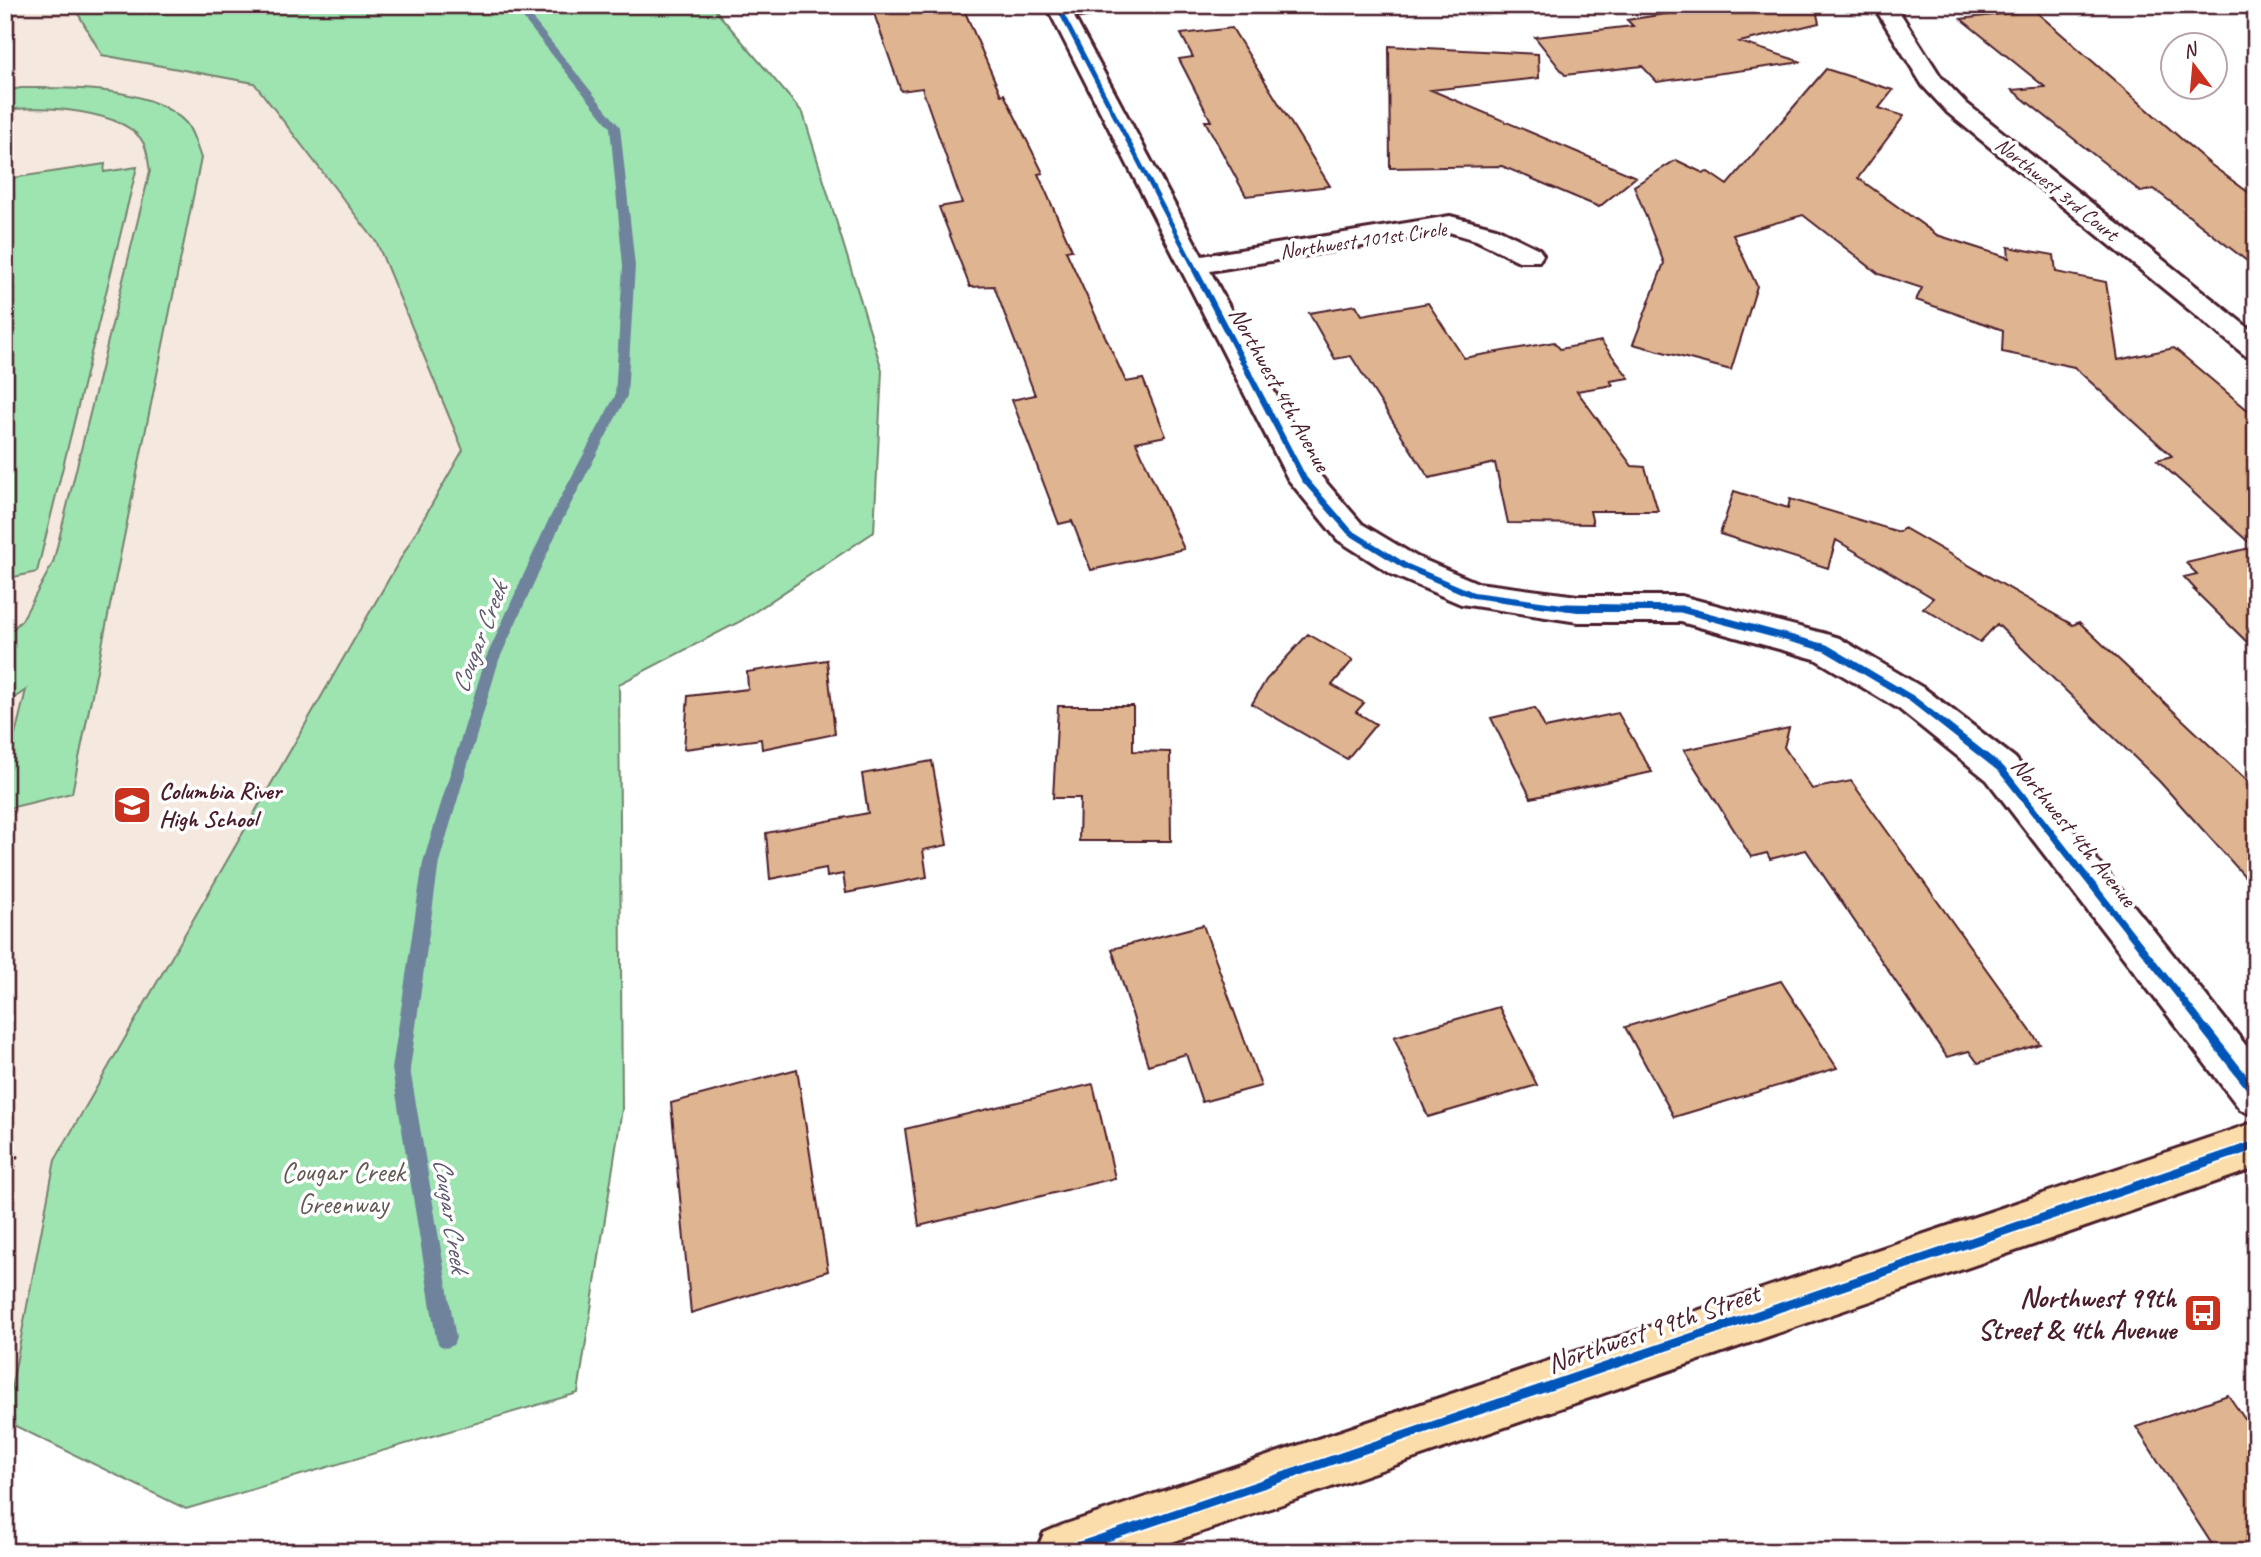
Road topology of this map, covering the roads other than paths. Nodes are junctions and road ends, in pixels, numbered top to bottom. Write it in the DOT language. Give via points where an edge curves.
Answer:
graph roads {
  1 [pos="1106,5"];
  2 [pos="1884,5"];
  3 [pos="1058,9"];
  4 [pos="1529,255"];
  5 [pos="1192,266"];
  6 [pos="2256,349"];
  7 [pos="2256,1094"];
  8 [pos="2256,1145"];
  9 [pos="1063,1552"];
  1 -- 3 [label="street"];
  2 -- 6 [label="street, Northwest 3rd Court" via="1932,81 1957,108"];
  3 -- 5 [label="street, Northwest 4th Avenue"];
  4 -- 5 [label="street, Northwest 101st Circle" via="1486,234 1450,224"];
  5 -- 7 [label="street, Northwest 4th Avenue" via="1304,479 1350,532 1405,566 1473,595 1578,610 1681,609 1826,648 1912,699 2001,769"];
  8 -- 9 [label="main road, Northwest 99th Street"];
}
